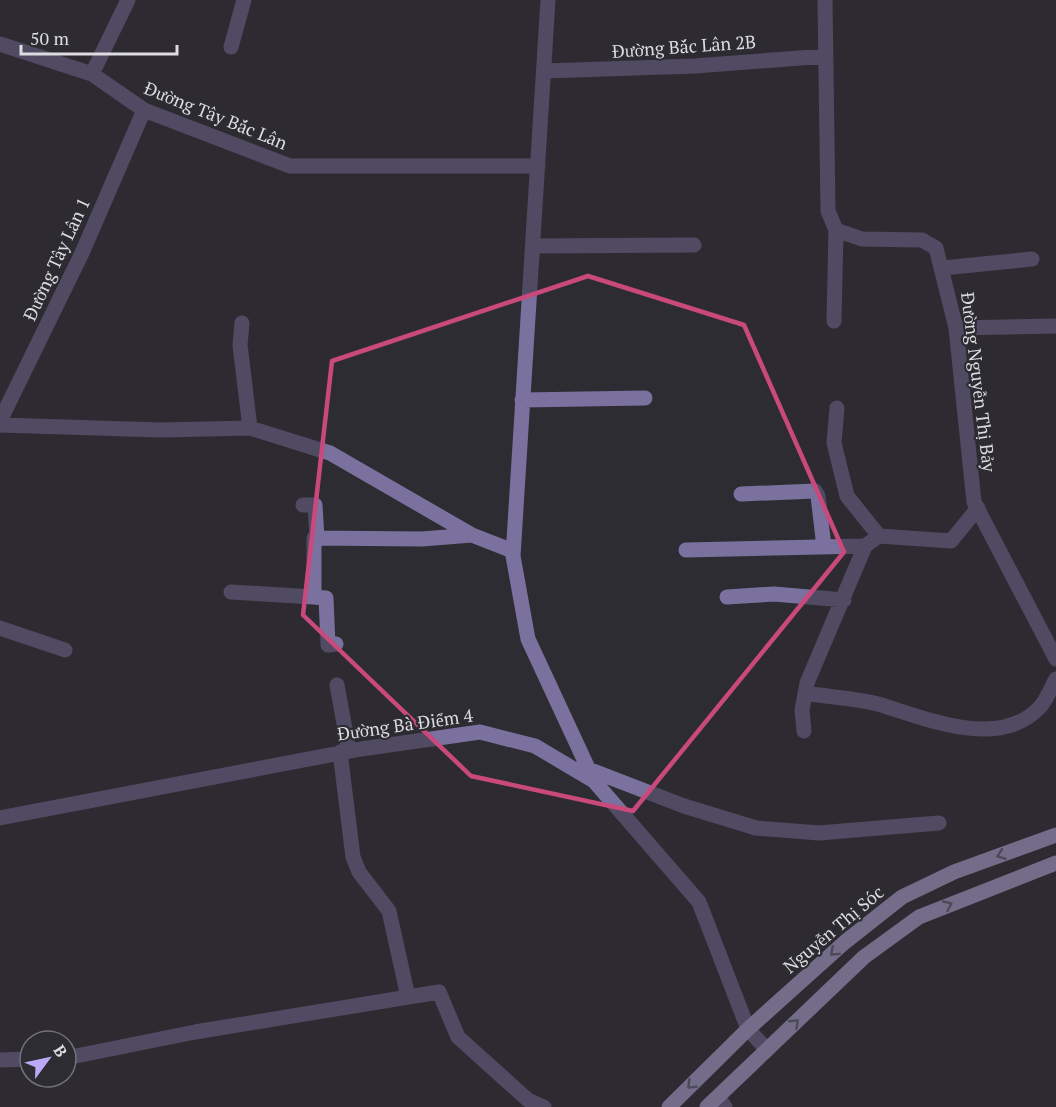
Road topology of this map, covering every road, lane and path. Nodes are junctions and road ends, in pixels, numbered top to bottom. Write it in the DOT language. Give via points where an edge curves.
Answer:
graph roads {
  1 [pos="128,0"];
  2 [pos="244,0"];
  3 [pos="548,0"];
  4 [pos="825,0"];
  5 [pos="0,44"];
  6 [pos="231,47"];
  7 [pos="826,56"];
  8 [pos="544,71"];
  9 [pos="92,74"];
  10 [pos="144,110"];
  11 [pos="538,166"];
  12 [pos="836,230"];
  13 [pos="694,245"];
  14 [pos="533,246"];
  15 [pos="1032,259"];
  16 [pos="943,268"];
  17 [pos="834,321"];
  18 [pos="242,323"];
  19 [pos="1056,326"];
  20 [pos="956,328"];
  21 [pos="645,398"];
  22 [pos="522,400"];
  23 [pos="837,408"];
  24 [pos="0,423"];
  25 [pos="250,428"];
  26 [pos="741,494"];
  27 [pos="303,505"];
  28 [pos="978,508"];
  29 [pos="472,535"];
  30 [pos="879,536"];
  31 [pos="317,538"];
  32 [pos="865,546"];
  33 [pos="824,547"];
  34 [pos="686,550"];
  35 [pos="513,551"];
  36 [pos="231,592"];
  37 [pos="314,597"];
  38 [pos="727,597"];
  39 [pos="843,600"];
  40 [pos="0,628"];
  41 [pos="336,644"];
  42 [pos="65,650"];
  43 [pos="1056,659"];
  44 [pos="1056,679"];
  45 [pos="337,685"];
  46 [pos="805,693"];
  47 [pos="804,731"];
  48 [pos="344,752"];
  49 [pos="591,775"];
  50 [pos="0,818"];
  51 [pos="939,823"];
  52 [pos="1056,835"];
  53 [pos="1056,863"];
  54 [pos="408,997"];
  55 [pos="748,1029"];
  56 [pos="767,1050"];
  57 [pos="78,1056"];
  58 [pos="18,1059"];
  59 [pos="0,1060"];
  60 [pos="717,1104"];
  61 [pos="544,1107"];
  62 [pos="669,1107"];
  1 -- 9 [label="street"];
  2 -- 6 [label="street"];
  3 -- 8 [label="street"];
  4 -- 7 [label="street"];
  5 -- 9 [label="street, Đường Tây Bắc Lân"];
  7 -- 8 [label="street, Đường Bắc Lân 2B" via="695,66"];
  7 -- 12 [label="street" via="828,211"];
  8 -- 11 [label="street"];
  9 -- 10 [label="street, Đường Tây Bắc Lân"];
  10 -- 11 [label="street, Đường Tây Bắc Lân" via="290,166"];
  10 -- 24 [label="street, Đường Tây Lân 1" via="82,253"];
  11 -- 14 [label="street"];
  12 -- 16 [label="street, Đường Nguyễn Thị Bảy" via="862,239 922,240 936,248"];
  12 -- 17 [label="street"];
  13 -- 14 [label="street"];
  14 -- 22 [label="street"];
  15 -- 16 [label="street"];
  16 -- 20 [label="street, Đường Nguyễn Thị Bảy"];
  18 -- 25 [label="street" via="240,345"];
  19 -- 20 [label="street"];
  20 -- 28 [label="street, Đường Nguyễn Thị Bảy"];
  21 -- 22 [label="street"];
  22 -- 35 [label="street"];
  23 -- 30 [label="street" via="834,443 847,496"];
  24 -- 25 [label="street" via="162,430"];
  25 -- 29 [label="street" via="330,453"];
  26 -- 33 [label="street" via="815,491"];
  27 -- 31 [label="street" via="315,505"];
  28 -- 30 [label="street" via="951,542"];
  28 -- 43 [label="street, Đường Nguyễn Thị Bảy"];
  29 -- 31 [label="street" via="422,539"];
  29 -- 35 [label="street"];
  30 -- 32 [label="street"];
  31 -- 37 [label="street"];
  32 -- 33 [label="street"];
  32 -- 39 [label="street"];
  33 -- 34 [label="street"];
  35 -- 49 [label="street" via="528,639"];
  36 -- 37 [label="street"];
  37 -- 41 [label="street" via="326,598 328,645"];
  38 -- 39 [label="street" via="774,594"];
  39 -- 46 [label="street"];
  40 -- 42 [label="street"];
  44 -- 46 [label="street" via="1040,707 1030,715 985,730 862,700"];
  45 -- 48 [label="street"];
  46 -- 47 [label="street"];
  48 -- 49 [label="street, Đường Bà Điểm 4" via="480,732 535,746"];
  48 -- 50 [label="street, Đường Bà Điểm 4"];
  48 -- 54 [label="street" via="353,857 359,872 389,910"];
  49 -- 51 [label="street" via="756,828 819,833"];
  49 -- 55 [label="street, Đường Bà Điểm 4" via="699,902"];
  52 -- 55 [label="main road, Nguyễn Thị Sóc, one-way" via="954,872 902,897 844,942"];
  56 -- 53 [label="main road, one-way" via="864,957 919,917"];
  54 -- 57 [label="street"];
  54 -- 61 [label="street" via="439,992 458,1037 528,1100"];
  55 -- 56 [label="street, Đường Bà Điểm 4"];
  55 -- 62 [label="main road, Nguyễn Thị Sóc, one-way"];
  56 -- 60 [label="main road"];
  58 -- 59 [label="street"];
}
